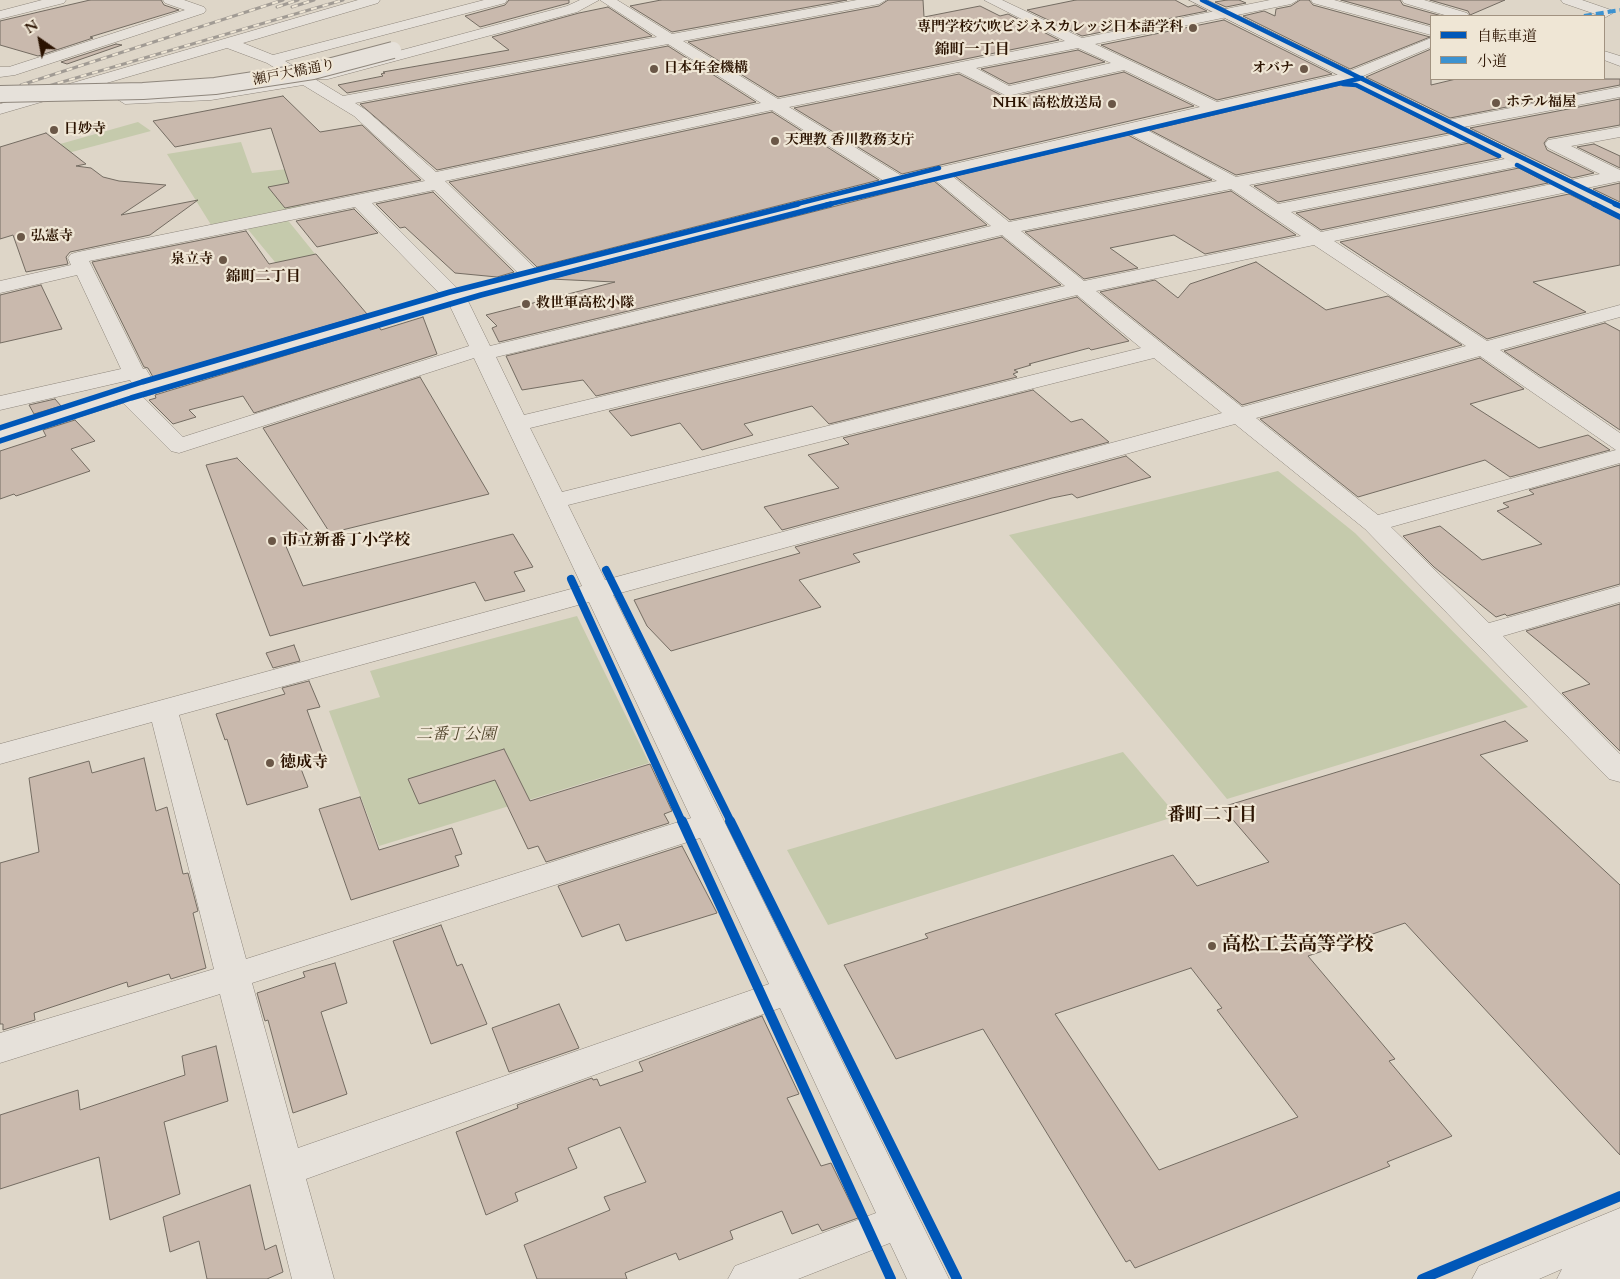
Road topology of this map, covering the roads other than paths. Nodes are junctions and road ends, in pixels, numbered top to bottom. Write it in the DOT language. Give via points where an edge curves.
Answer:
graph roads {
  1 [pos="59,0"];
  2 [pos="170,0"];
  3 [pos="373,0"];
  4 [pos="581,0"];
  5 [pos="592,0"];
  6 [pos="607,0"];
  7 [pos="879,0"];
  8 [pos="991,0"];
  9 [pos="1196,0"];
  10 [pos="1291,0"];
  11 [pos="1318,0"];
  12 [pos="1408,0"];
  13 [pos="1568,0"];
  14 [pos="506,4"];
  15 [pos="1613,12"];
  16 [pos="1222,13"];
  17 [pos="0,15"];
  18 [pos="1460,15"];
  19 [pos="1591,15"];
  20 [pos="1246,25"];
  21 [pos="1228,30"];
  22 [pos="1430,31"];
  23 [pos="670,39"];
  24 [pos="1078,42"];
  25 [pos="1430,42"];
  26 [pos="228,43"];
  27 [pos="1134,50"];
  28 [pos="1605,55"];
  29 [pos="1106,56"];
  30 [pos="272,60"];
  31 [pos="1620,61"];
  32 [pos="1125,65"];
  33 [pos="962,67"];
  34 [pos="0,72"];
  35 [pos="1350,76"];
  36 [pos="306,80"];
  37 [pos="0,84"];
  38 [pos="1620,92"];
  39 [pos="0,94"];
  40 [pos="342,100"];
  41 [pos="27,102"];
  42 [pos="776,104"];
  43 [pos="1216,108"];
  44 [pos="0,109"];
  45 [pos="1448,125"];
  46 [pos="1130,128"];
  47 [pos="1620,132"];
  48 [pos="1470,136"];
  49 [pos="1520,161"];
  50 [pos="937,173"];
  51 [pos="1619,176"];
  52 [pos="435,181"];
  53 [pos="899,182"];
  54 [pos="1234,183"];
  55 [pos="1569,186"];
  56 [pos="360,201"];
  57 [pos="1274,210"];
  58 [pos="1620,211"];
  59 [pos="1006,228"];
  60 [pos="1317,238"];
  61 [pos="83,268"];
  62 [pos="532,276"];
  63 [pos="0,287"];
  64 [pos="1081,288"];
  65 [pos="454,296"];
  66 [pos="1620,311"];
  67 [pos="1484,348"];
  68 [pos="1158,350"];
  69 [pos="482,352"];
  70 [pos="135,385"];
  71 [pos="0,403"];
  72 [pos="1238,415"];
  73 [pos="517,424"];
  74 [pos="0,435"];
  75 [pos="1620,444"];
  76 [pos="1620,456"];
  77 [pos="554,501"];
  78 [pos="1374,524"];
  79 [pos="596,591"];
  80 [pos="1620,594"];
  81 [pos="1484,633"];
  82 [pos="163,710"];
  83 [pos="0,754"];
  84 [pos="1620,772"];
  85 [pos="709,824"];
  86 [pos="234,976"];
  87 [pos="788,990"];
  88 [pos="0,1048"];
  89 [pos="284,1170"];
  90 [pos="901,1221"];
  91 [pos="1620,1226"];
  92 [pos="1620,1262"];
  93 [pos="313,1279"];
  94 [pos="749,1279"];
  95 [pos="928,1279"];
  96 [pos="1494,1279"];
  97 [pos="1578,1279"];
  1 -- 17 [label="street"];
  2 -- 34 [label="street" via="199,10 10,72"];
  3 -- 26 [label="street"];
  4 -- 39 [label="street, 瀬戸大橋通り, bridge" via="313,71 215,86"];
  5 -- 36 [label="street" via="572,9"];
  6 -- 23 [label="street"];
  7 -- 23 [label="street"];
  8 -- 24 [label="street"];
  9 -- 16 [label="main road"];
  10 -- 16 [label="street"];
  11 -- 22 [label="street"];
  12 -- 18 [label="street"];
  13 -- 15 [label="street"];
  14 -- 30 [label="street"];
  14 -- 37 [label="street, 瀬戸大橋通り" via="300,63 214,77"];
  15 -- 19 [label="street"];
  16 -- 20 [label="main road"];
  16 -- 24 [label="street"];
  20 -- 21 [label="street"];
  20 -- 35 [label="main road"];
  23 -- 40 [label="street"];
  23 -- 42 [label="street"];
  24 -- 29 [label="street"];
  24 -- 33 [label="street"];
  25 -- 35 [label="street"];
  26 -- 30 [label="street"];
  26 -- 41 [label="street"];
  27 -- 29 [label="street"];
  28 -- 31 [label="street"];
  29 -- 32 [label="street"];
  30 -- 36 [label="street"];
  32 -- 33 [label="street" via="1008,91"];
  32 -- 43 [label="street"];
  33 -- 42 [label="street"];
  35 -- 43 [label="street"];
  35 -- 45 [label="main road"];
  36 -- 40 [label="street"];
  36 -- 41 [label="street" via="244,91 181,97"];
  38 -- 45 [label="street"];
  40 -- 52 [label="street"];
  41 -- 44 [label="street"];
  42 -- 52 [label="street"];
  42 -- 53 [label="street"];
  43 -- 46 [label="street"];
  45 -- 48 [label="main road"];
  46 -- 50 [label="street"];
  46 -- 54 [label="street"];
  47 -- 51 [label="street" via="1554,144"];
  48 -- 49 [label="main road"];
  48 -- 54 [label="street"];
  49 -- 55 [label="main road"];
  49 -- 57 [label="street"];
  50 -- 53 [label="street"];
  50 -- 59 [label="street"];
  51 -- 55 [label="street"];
  52 -- 56 [label="street"];
  52 -- 62 [label="street"];
  53 -- 62 [label="street"];
  54 -- 57 [label="street"];
  54 -- 59 [label="street"];
  55 -- 58 [label="main road"];
  55 -- 60 [label="street"];
  56 -- 61 [label="street" via="78,258"];
  56 -- 65 [label="street"];
  57 -- 60 [label="street"];
  59 -- 64 [label="street"];
  59 -- 69 [label="street"];
  60 -- 64 [label="street"];
  60 -- 67 [label="street"];
  61 -- 63 [label="street"];
  61 -- 70 [label="street"];
  62 -- 65 [label="street"];
  64 -- 68 [label="street"];
  64 -- 73 [label="street"];
  65 -- 69 [label="street"];
  65 -- 70 [label="street"];
  66 -- 67 [label="street"];
  67 -- 72 [label="street"];
  67 -- 75 [label="street"];
  68 -- 72 [label="street"];
  68 -- 77 [label="street"];
  69 -- 70 [label="street" via="466,353 179,446"];
  69 -- 73 [label="street"];
  70 -- 71 [label="street"];
  70 -- 74 [label="street"];
  72 -- 78 [label="street"];
  72 -- 79 [label="street"];
  73 -- 77 [label="street"];
  76 -- 78 [label="street"];
  77 -- 79 [label="street"];
  78 -- 81 [label="street"];
  79 -- 82 [label="street"];
  79 -- 85 [label="street"];
  80 -- 81 [label="street"];
  81 -- 84 [label="street"];
  82 -- 83 [label="street"];
  82 -- 86 [label="street"];
  85 -- 86 [label="street"];
  85 -- 87 [label="street"];
  86 -- 88 [label="street"];
  86 -- 89 [label="street"];
  87 -- 89 [label="street"];
  87 -- 90 [label="street"];
  89 -- 93 [label="street"];
  90 -- 94 [label="street"];
  90 -- 95 [label="street"];
  91 -- 96 [label="street"];
  92 -- 97 [label="street"];
}
